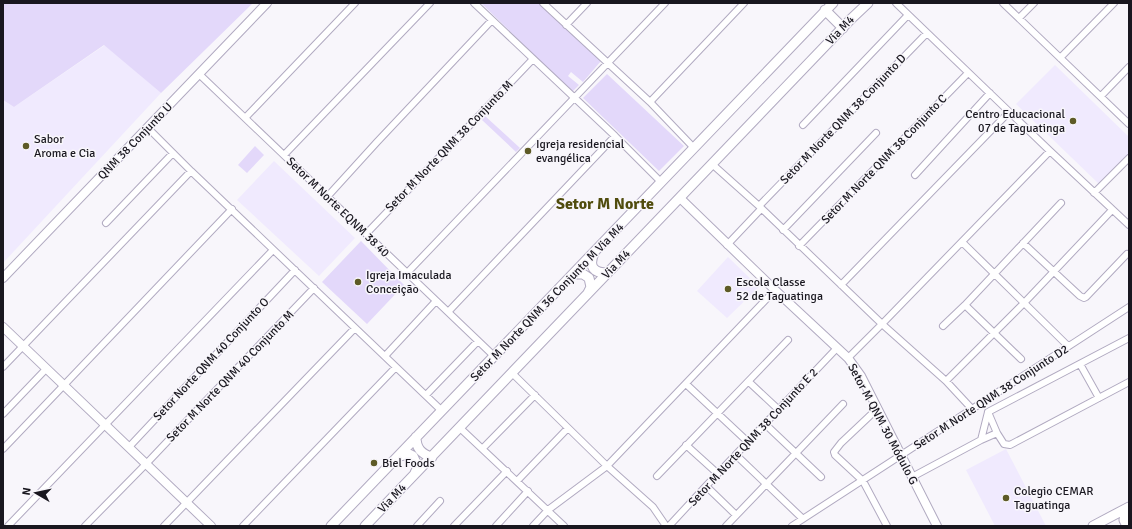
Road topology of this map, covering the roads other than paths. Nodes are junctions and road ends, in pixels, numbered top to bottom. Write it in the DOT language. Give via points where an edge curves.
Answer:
graph roads {
  1 [pos="267,3"];
  2 [pos="355,3"];
  3 [pos="430,3"];
  4 [pos="474,3"];
  5 [pos="543,3"];
  6 [pos="587,3"];
  7 [pos="665,3"];
  8 [pos="744,3"];
  9 [pos="833,3"];
  10 [pos="868,3"];
  11 [pos="896,3"];
  12 [pos="1004,3"];
  13 [pos="1034,3"];
  14 [pos="1114,3"];
  15 [pos="825,10"];
  16 [pos="908,15"];
  17 [pos="1019,18"];
  18 [pos="492,20"];
  19 [pos="566,25"];
  20 [pos="843,28"];
  21 [pos="927,32"];
  22 [pos="1060,58"];
  23 [pos="533,59"];
  24 [pos="607,64"];
  25 [pos="1129,67"];
  26 [pos="968,73"];
  27 [pos="199,74"];
  28 [pos="990,93"];
  29 [pos="1101,96"];
  30 [pos="573,98"];
  31 [pos="650,102"];
  32 [pos="1009,112"];
  33 [pos="245,118"];
  34 [pos="1129,124"];
  35 [pos="803,125"];
  36 [pos="148,128"];
  37 [pos="876,133"];
  38 [pos="615,136"];
  39 [pos="694,148"];
  40 [pos="1050,151"];
  41 [pos="173,153"];
  42 [pos="284,155"];
  43 [pos="1129,158"];
  44 [pos="712,164"];
  45 [pos="191,172"];
  46 [pos="915,175"];
  47 [pos="661,182"];
  48 [pos="1094,193"];
  49 [pos="327,197"];
  50 [pos="680,198"];
  51 [pos="1061,203"];
  52 [pos="760,208"];
  53 [pos="232,209"];
  54 [pos="1112,210"];
  55 [pos="106,223"];
  56 [pos="1129,225"];
  57 [pos="784,230"];
  58 [pos="366,234"];
  59 [pos="962,242"];
  60 [pos="1023,242"];
  61 [pos="727,244"];
  62 [pos="799,246"];
  63 [pos="273,250"];
  64 [pos="594,252"];
  65 [pos="1127,254"];
  66 [pos="295,270"];
  67 [pos="1055,271"];
  68 [pos="407,273"];
  69 [pos="608,273"];
  70 [pos="574,274"];
  71 [pos="994,274"];
  72 [pos="3,278"];
  73 [pos="841,285"];
  74 [pos="314,288"];
  75 [pos="775,290"];
  76 [pos="587,294"];
  77 [pos="436,301"];
  78 [pos="1024,303"];
  79 [pos="964,305"];
  80 [pos="1129,307"];
  81 [pos="448,312"];
  82 [pos="882,324"];
  83 [pos="943,326"];
  84 [pos="3,327"];
  85 [pos="355,328"];
  86 [pos="995,333"];
  87 [pos="1129,338"];
  88 [pos="788,340"];
  89 [pos="478,341"];
  90 [pos="23,346"];
  91 [pos="1068,346"];
  92 [pos="837,348"];
  93 [pos="385,356"];
  94 [pos="494,356"];
  95 [pos="848,358"];
  96 [pos="1021,359"];
  97 [pos="1080,364"];
  98 [pos="3,366"];
  99 [pos="396,367"];
  100 [pos="46,369"];
  101 [pos="512,373"];
  102 [pos="946,381"];
  103 [pos="749,382"];
  104 [pos="1129,382"];
  105 [pos="686,384"];
  106 [pos="64,385"];
  107 [pos="426,395"];
  108 [pos="535,395"];
  109 [pos="1099,398"];
  110 [pos="843,404"];
  111 [pos="877,409"];
  112 [pos="972,409"];
  113 [pos="779,410"];
  114 [pos="442,411"];
  115 [pos="988,412"];
  116 [pos="3,414"];
  117 [pos="717,414"];
  118 [pos="105,424"];
  119 [pos="765,424"];
  120 [pos="460,428"];
  121 [pos="568,428"];
  122 [pos="997,433"];
  123 [pos="981,440"];
  124 [pos="413,441"];
  125 [pos="748,442"];
  126 [pos="686,445"];
  127 [pos="128,447"];
  128 [pos="483,448"];
  129 [pos="3,449"];
  130 [pos="796,453"];
  131 [pos="736,455"];
  132 [pos="901,455"];
  133 [pos="399,456"];
  134 [pos="432,458"];
  135 [pos="146,464"];
  136 [pos="607,466"];
  137 [pos="507,471"];
  138 [pos="416,473"];
  139 [pos="718,473"];
  140 [pos="657,476"];
  141 [pos="822,477"];
  142 [pos="912,477"];
  143 [pos="517,480"];
  144 [pos="863,481"];
  145 [pos="766,484"];
  146 [pos="706,486"];
  147 [pos="528,491"];
  148 [pos="440,501"];
  149 [pos="186,503"];
  150 [pos="1129,508"];
  151 [pos="548,510"];
  152 [pos="1129,513"];
  153 [pos="736,515"];
  154 [pos="803,519"];
  155 [pos="1129,525"];
  156 [pos="8,526"];
  157 [pos="85,526"];
  158 [pos="164,526"];
  159 [pos="211,526"];
  160 [pos="243,526"];
  161 [pos="331,526"];
  162 [pos="365,526"];
  163 [pos="417,526"];
  164 [pos="454,526"];
  165 [pos="496,526"];
  166 [pos="533,526"];
  167 [pos="564,526"];
  168 [pos="666,526"];
  169 [pos="669,526"];
  170 [pos="726,526"];
  171 [pos="792,526"];
  172 [pos="887,526"];
  173 [pos="937,526"];
  174 [pos="1093,526"];
  1 -- 27 [label="street, QNM 38 Conjunto U"];
  2 -- 33 [label="street"];
  3 -- 42 [label="street"];
  4 -- 18 [label="street"];
  5 -- 19 [label="street"];
  6 -- 19 [label="street"];
  7 -- 24 [label="street"];
  8 -- 31 [label="street"];
  9 -- 15 [label="main road, Setor M Norte QNM 36 Conjunto M Via M4"];
  10 -- 20 [label="main road, Via M4"];
  11 -- 16 [label="street"];
  12 -- 17 [label="street"];
  13 -- 17 [label="street"];
  14 -- 22 [label="street"];
  15 -- 20 [label="main road"];
  15 -- 39 [label="main road, Setor M Norte QNM 36 Conjunto M Via M4"];
  16 -- 21 [label="street"];
  16 -- 35 [label="street"];
  17 -- 22 [label="street"];
  18 -- 23 [label="street"];
  18 -- 49 [label="street"];
  19 -- 24 [label="street"];
  20 -- 44 [label="main road, Via M4"];
  21 -- 26 [label="street"];
  21 -- 52 [label="street, Setor M Norte QNM 38 Conjunto D"];
  22 -- 29 [label="street"];
  23 -- 30 [label="street"];
  23 -- 58 [label="street, Setor M Norte QNM 38 Conjunto M"];
  24 -- 30 [label="street"];
  24 -- 31 [label="street"];
  25 -- 29 [label="street"];
  26 -- 28 [label="street"];
  26 -- 62 [label="street, Setor M Norte QNM 38 Conjunto C"];
  27 -- 33 [label="street, Setor M Norte EQNM 38 40"];
  27 -- 36 [label="street, QNM 38 Conjunto U"];
  28 -- 32 [label="street"];
  28 -- 46 [label="street"];
  29 -- 34 [label="street"];
  30 -- 38 [label="street"];
  30 -- 68 [label="street"];
  31 -- 39 [label="street"];
  32 -- 40 [label="street"];
  32 -- 73 [label="street"];
  33 -- 42 [label="street, Setor M Norte EQNM 38 40"];
  36 -- 41 [label="street"];
  36 -- 72 [label="street, QNM 38 Conjunto U"];
  37 -- 57 [label="street"];
  38 -- 47 [label="street"];
  38 -- 81 [label="street"];
  39 -- 47 [label="main road, Setor M Norte QNM 36 Conjunto M Via M4"];
  40 -- 48 [label="street"];
  40 -- 59 [label="street"];
  41 -- 45 [label="street"];
  41 -- 55 [label="street"];
  42 -- 49 [label="street, Setor M Norte EQNM 38 40"];
  43 -- 48 [label="street"];
  44 -- 50 [label="main road, Via M4"];
  44 -- 52 [label="street"];
  45 -- 53 [label="street"];
  45 -- 90 [label="street"];
  47 -- 64 [label="main road, Setor M Norte QNM 36 Conjunto M Via M4"];
  48 -- 54 [label="street"];
  49 -- 58 [label="street, Setor M Norte EQNM 38 40"];
  50 -- 61 [label="street, Setor M QNM 30 Módulo G"];
  50 -- 69 [label="main road, Via M4"];
  51 -- 60 [label="street"];
  52 -- 57 [label="street"];
  52 -- 61 [label="street, Setor M Norte QNM 38 Conjunto D"];
  53 -- 63 [label="street"];
  53 -- 106 [label="street"];
  54 -- 56 [label="street"];
  54 -- 67 [label="street"];
  57 -- 62 [label="street"];
  58 -- 68 [label="street, Setor M Norte EQNM 38 40"];
  59 -- 71 [label="street"];
  59 -- 82 [label="street"];
  60 -- 67 [label="street"];
  60 -- 71 [label="street"];
  61 -- 75 [label="street, Setor M QNM 30 Módulo G"];
  62 -- 73 [label="street"];
  63 -- 66 [label="street"];
  63 -- 118 [label="street"];
  64 -- 69 [label="main road" via="591,263 593,267 596,271"];
  64 -- 70 [label="main road, Setor M Norte QNM 36 Conjunto M Via M4"];
  65 -- 67 [label="street" via="1084,298"];
  66 -- 74 [label="street"];
  66 -- 127 [label="street, Setor Norte QNM 40 Conjunto O"];
  67 -- 78 [label="street"];
  68 -- 77 [label="street, Setor M Norte EQNM 38 40"];
  69 -- 76 [label="main road, Via M4"];
  70 -- 76 [label="main road" via="583,274 589,278 590,287"];
  70 -- 94 [label="main road, Setor M Norte QNM 36 Conjunto M Via M4"];
  71 -- 78 [label="street"];
  71 -- 79 [label="street"];
  73 -- 82 [label="street"];
  74 -- 85 [label="street"];
  74 -- 135 [label="street, Setor M Norte QNM 40 Conjunto M"];
  75 -- 92 [label="street, Setor M QNM 30 Módulo G"];
  75 -- 105 [label="street"];
  76 -- 101 [label="main road, Via M4"];
  77 -- 81 [label="street, Setor M Norte EQNM 38 40"];
  77 -- 93 [label="street"];
  78 -- 86 [label="street"];
  78 -- 91 [label="street"];
  79 -- 83 [label="street"];
  79 -- 86 [label="street"];
  80 -- 91 [label="street, Setor M Norte QNM 38 Conjunto D2"];
  81 -- 89 [label="street, Setor M Norte EQNM 38 40"];
  82 -- 95 [label="street"];
  82 -- 102 [label="street"];
  84 -- 90 [label="street"];
  85 -- 93 [label="street"];
  85 -- 149 [label="street"];
  86 -- 96 [label="street"];
  86 -- 102 [label="street"];
  87 -- 97 [label="street"];
  88 -- 103 [label="street"];
  89 -- 94 [label="street, Setor M Norte EQNM 38 40"];
  89 -- 107 [label="street"];
  90 -- 98 [label="street"];
  90 -- 100 [label="street"];
  91 -- 112 [label="street, Setor M Norte QNM 38 Conjunto D2"];
  92 -- 95 [label="street, Setor M QNM 30 Módulo G"];
  92 -- 113 [label="street, Setor M Norte QNM 38 Conjunto E 2"];
  93 -- 99 [label="street"];
  94 -- 114 [label="main road, Setor M Norte QNM 36 Conjunto M Via M4"];
  95 -- 111 [label="street, Setor M QNM 30 Módulo G" via="861,376"];
  97 -- 109 [label="street"];
  97 -- 115 [label="street"];
  99 -- 107 [label="street"];
  99 -- 160 [label="street"];
  100 -- 106 [label="street"];
  100 -- 116 [label="street"];
  101 -- 108 [label="street"];
  101 -- 120 [label="main road, Via M4"];
  102 -- 112 [label="street"];
  103 -- 113 [label="street"];
  103 -- 117 [label="street"];
  104 -- 109 [label="street"];
  105 -- 117 [label="street"];
  105 -- 136 [label="street"];
  106 -- 118 [label="street"];
  106 -- 129 [label="street"];
  107 -- 114 [label="street"];
  108 -- 121 [label="street"];
  108 -- 128 [label="street"];
  109 -- 122 [label="street" via="1010,445 1004,444"];
  110 -- 130 [label="street"];
  111 -- 132 [label="street, Setor M QNM 30 Módulo G"];
  111 -- 144 [label="street" via="834,452"];
  112 -- 132 [label="street, Setor M Norte QNM 38 Conjunto D2"];
  113 -- 119 [label="street, Setor M Norte QNM 38 Conjunto E 2"];
  114 -- 124 [label="main road, Setor M Norte QNM 36 Conjunto M Via M4"];
  115 -- 122 [label="street"];
  115 -- 123 [label="street"];
  117 -- 125 [label="street"];
  117 -- 126 [label="street"];
  118 -- 127 [label="street"];
  118 -- 156 [label="street"];
  119 -- 125 [label="street, Setor M Norte QNM 38 Conjunto E 2"];
  119 -- 130 [label="street"];
  120 -- 128 [label="street"];
  120 -- 134 [label="main road, Via M4"];
  121 -- 136 [label="street"];
  121 -- 143 [label="street"];
  122 -- 123 [label="street"];
  123 -- 142 [label="street"];
  124 -- 133 [label="main road, Via M4"];
  124 -- 134 [label="main road" via="422,453"];
  125 -- 131 [label="street, Setor M Norte QNM 38 Conjunto E 2"];
  126 -- 139 [label="street"];
  126 -- 140 [label="street"];
  127 -- 135 [label="street"];
  128 -- 137 [label="street"];
  130 -- 141 [label="street"];
  130 -- 145 [label="street"];
  131 -- 139 [label="street, Setor M Norte QNM 38 Conjunto E 2"];
  131 -- 145 [label="street"];
  132 -- 142 [label="street, Setor M QNM 30 Módulo G"];
  132 -- 144 [label="street, Setor M Norte QNM 38 Conjunto D2"];
  133 -- 138 [label="main road" via="413,456 418,467"];
  133 -- 161 [label="main road, Via M4"];
  134 -- 138 [label="main road, Via M4"];
  135 -- 149 [label="street"];
  135 -- 157 [label="street, Setor M Norte QNM 40 Conjunto M"];
  136 -- 151 [label="street"];
  136 -- 168 [label="street" via="652,507"];
  137 -- 143 [label="street"];
  137 -- 164 [label="street"];
  138 -- 162 [label="main road, Via M4"];
  139 -- 146 [label="street, Setor M Norte QNM 38 Conjunto E 2"];
  142 -- 173 [label="street, Setor M QNM 30 Módulo G"];
  143 -- 147 [label="street"];
  144 -- 154 [label="street, Setor M Norte QNM 38 Conjunto D2"];
  144 -- 172 [label="street"];
  145 -- 153 [label="street"];
  145 -- 154 [label="street"];
  146 -- 153 [label="street"];
  146 -- 169 [label="street, Setor M Norte QNM 38 Conjunto E 2"];
  147 -- 151 [label="street"];
  147 -- 165 [label="street"];
  148 -- 163 [label="street"];
  149 -- 158 [label="street"];
  149 -- 159 [label="street"];
  150 -- 174 [label="main road"];
  151 -- 166 [label="street"];
  151 -- 167 [label="street"];
  152 -- 155 [label="main road" via="1124,518 1124,522"];
  153 -- 170 [label="street"];
  154 -- 171 [label="street, Setor M Norte QNM 38 Conjunto D2"];
}
